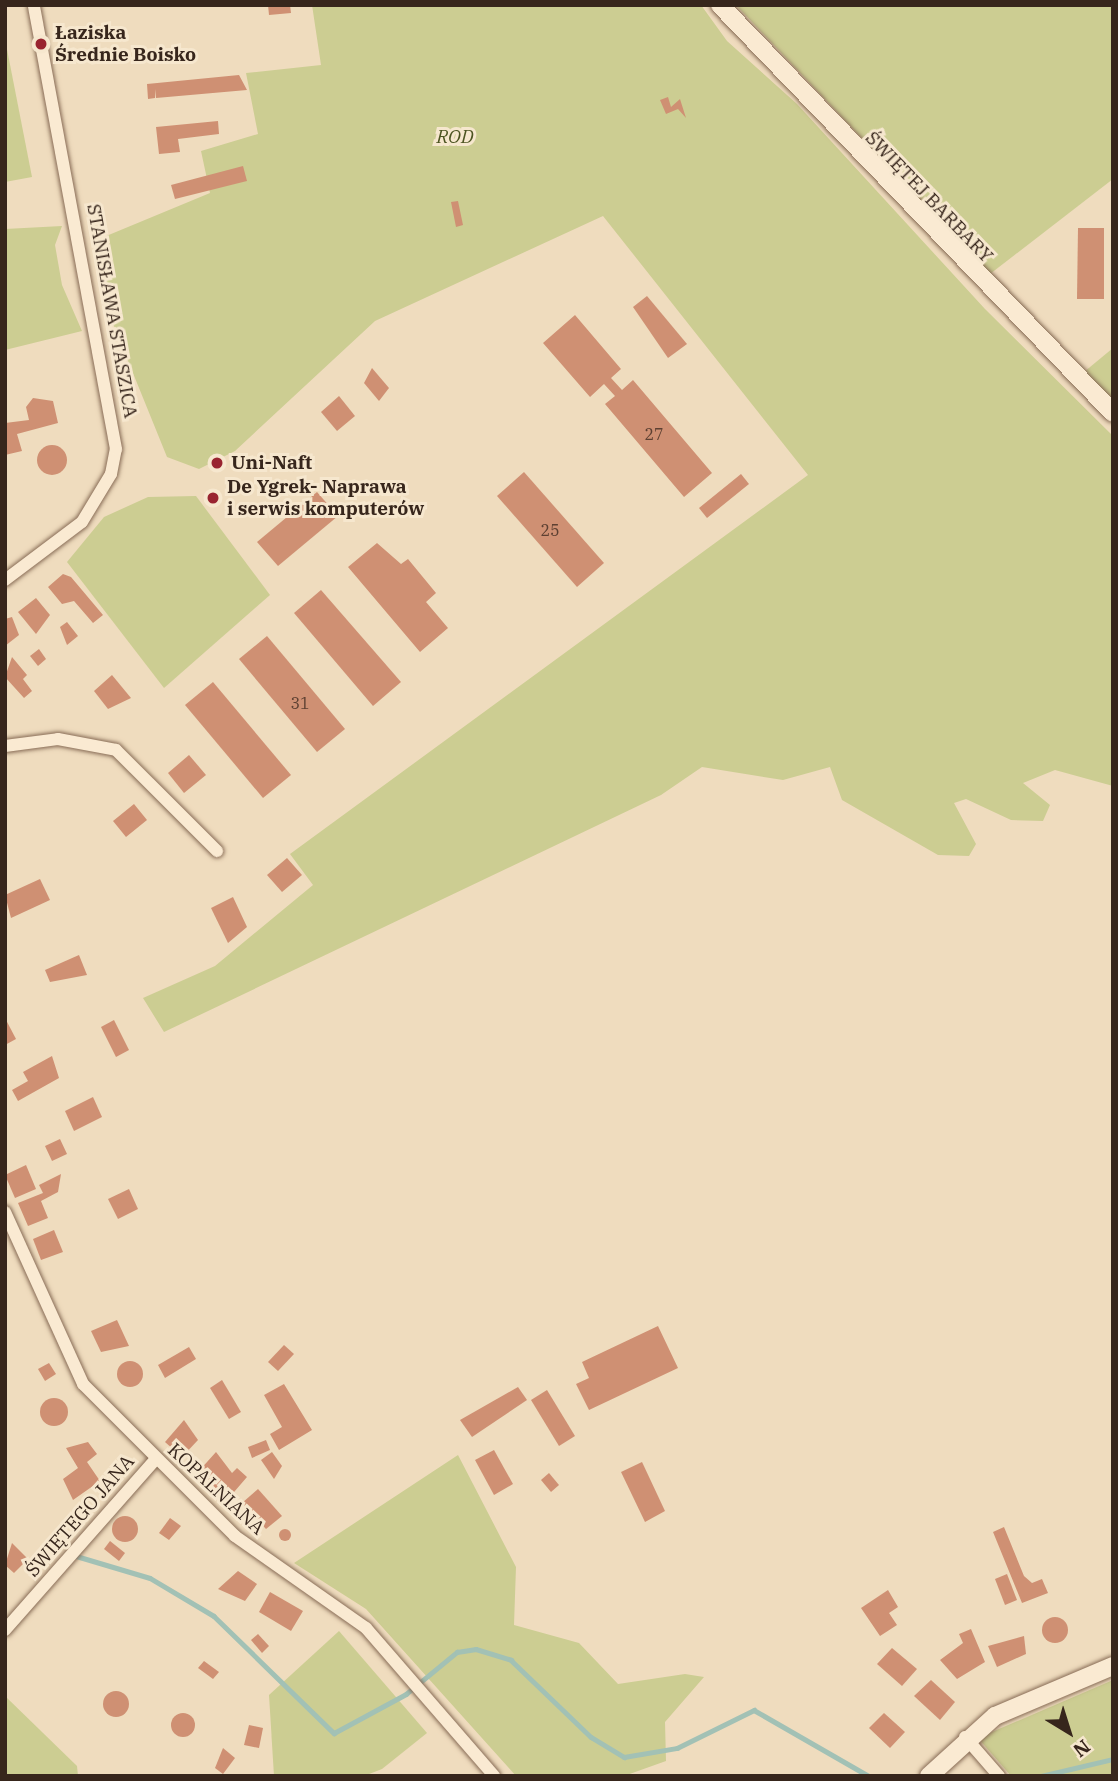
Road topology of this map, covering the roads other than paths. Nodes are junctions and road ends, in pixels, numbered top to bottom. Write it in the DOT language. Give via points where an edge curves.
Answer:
graph roads {
  1 [pos="34,5"];
  2 [pos="720,5"];
  3 [pos="1113,413"];
  4 [pos="5,580"];
  5 [pos="5,746"];
  6 [pos="216,851"];
  7 [pos="5,1212"];
  8 [pos="156,1460"];
  9 [pos="5,1630"];
  10 [pos="1113,1666"];
  11 [pos="965,1737"];
  12 [pos="494,1776"];
  13 [pos="929,1776"];
  14 [pos="999,1776"];
  1 -- 4 [label="street, STANISŁAWA STASZICA" via="116,449 111,474 82,522"];
  2 -- 3 [label="street, ŚWIĘTEJ BARBARY"];
  5 -- 6 [label="street" via="58,739 116,750"];
  7 -- 8 [label="street, KOPALNIANA" via="71,1366"];
  8 -- 9 [label="street, ŚWIĘTEGO JANA"];
  8 -- 12 [label="street, KOPALNIANA" via="251,1549 341,1606"];
  10 -- 11 [label="street" via="1027,1698"];
  11 -- 13 [label="street"];
  11 -- 14 [label="street"];
}
